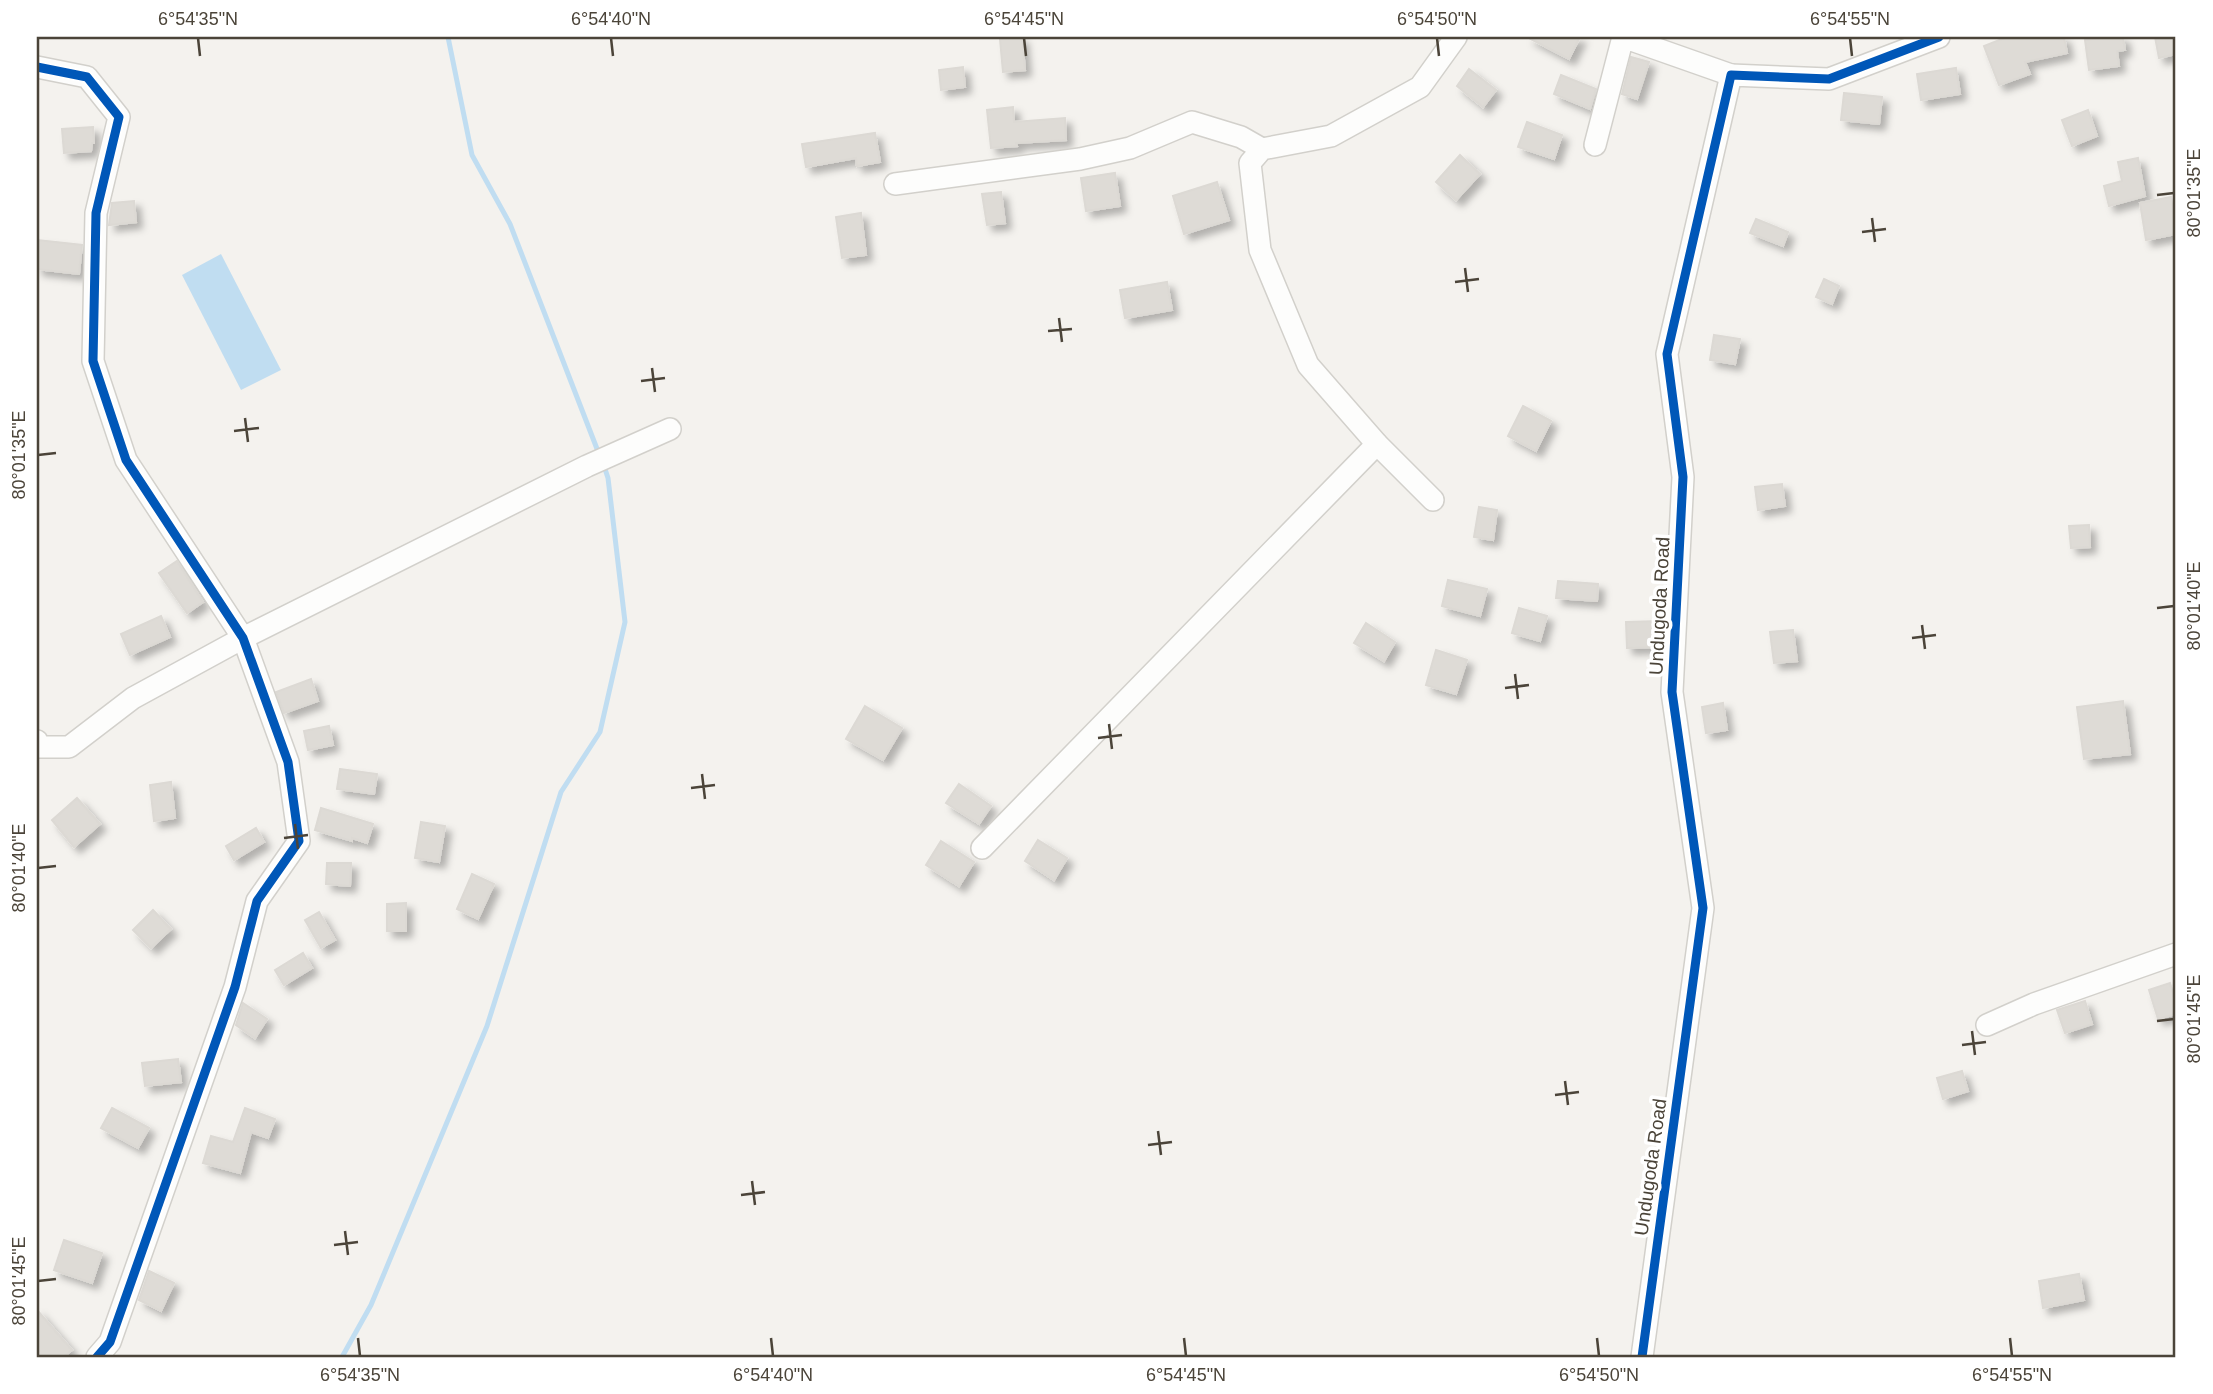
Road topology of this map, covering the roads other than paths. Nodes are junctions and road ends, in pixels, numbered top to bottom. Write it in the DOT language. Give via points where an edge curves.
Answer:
graph roads {
  1 [pos="1456,37"];
  2 [pos="1623,37"];
  3 [pos="1939,37"];
  4 [pos="37,67"];
  5 [pos="1731,75"];
  6 [pos="1595,145"];
  7 [pos="1262,149"];
  8 [pos="895,184"];
  9 [pos="670,429"];
  10 [pos="1377,444"];
  11 [pos="1433,500"];
  12 [pos="243,638"];
  13 [pos="37,741"];
  14 [pos="982,848"];
  15 [pos="2176,954"];
  16 [pos="1987,1025"];
  17 [pos="97,1357"];
  18 [pos="1642,1357"];
  1 -- 7 [label="street" via="1420,87 1331,136"];
  2 -- 5 [label="street"];
  2 -- 6 [label="street"];
  3 -- 5 [label="street" via="1829,79"];
  4 -- 12 [label="street" via="87,77 119,117 96,213 93,360 126,460"];
  5 -- 18 [label="street, Undugoda Road" via="1667,354 1683,477 1672,692 1703,908"];
  7 -- 8 [label="street" via="1241,137 1192,122 1130,148 1080,159"];
  7 -- 10 [label="street" via="1250,163 1260,250 1308,365"];
  9 -- 12 [label="street"];
  10 -- 11 [label="street"];
  10 -- 14 [label="street"];
  12 -- 13 [label="street" via="133,698 69,747 39,747"];
  12 -- 17 [label="street" via="288,762 299,841 257,901 235,987 110,1342"];
  15 -- 16 [label="street"];
}
